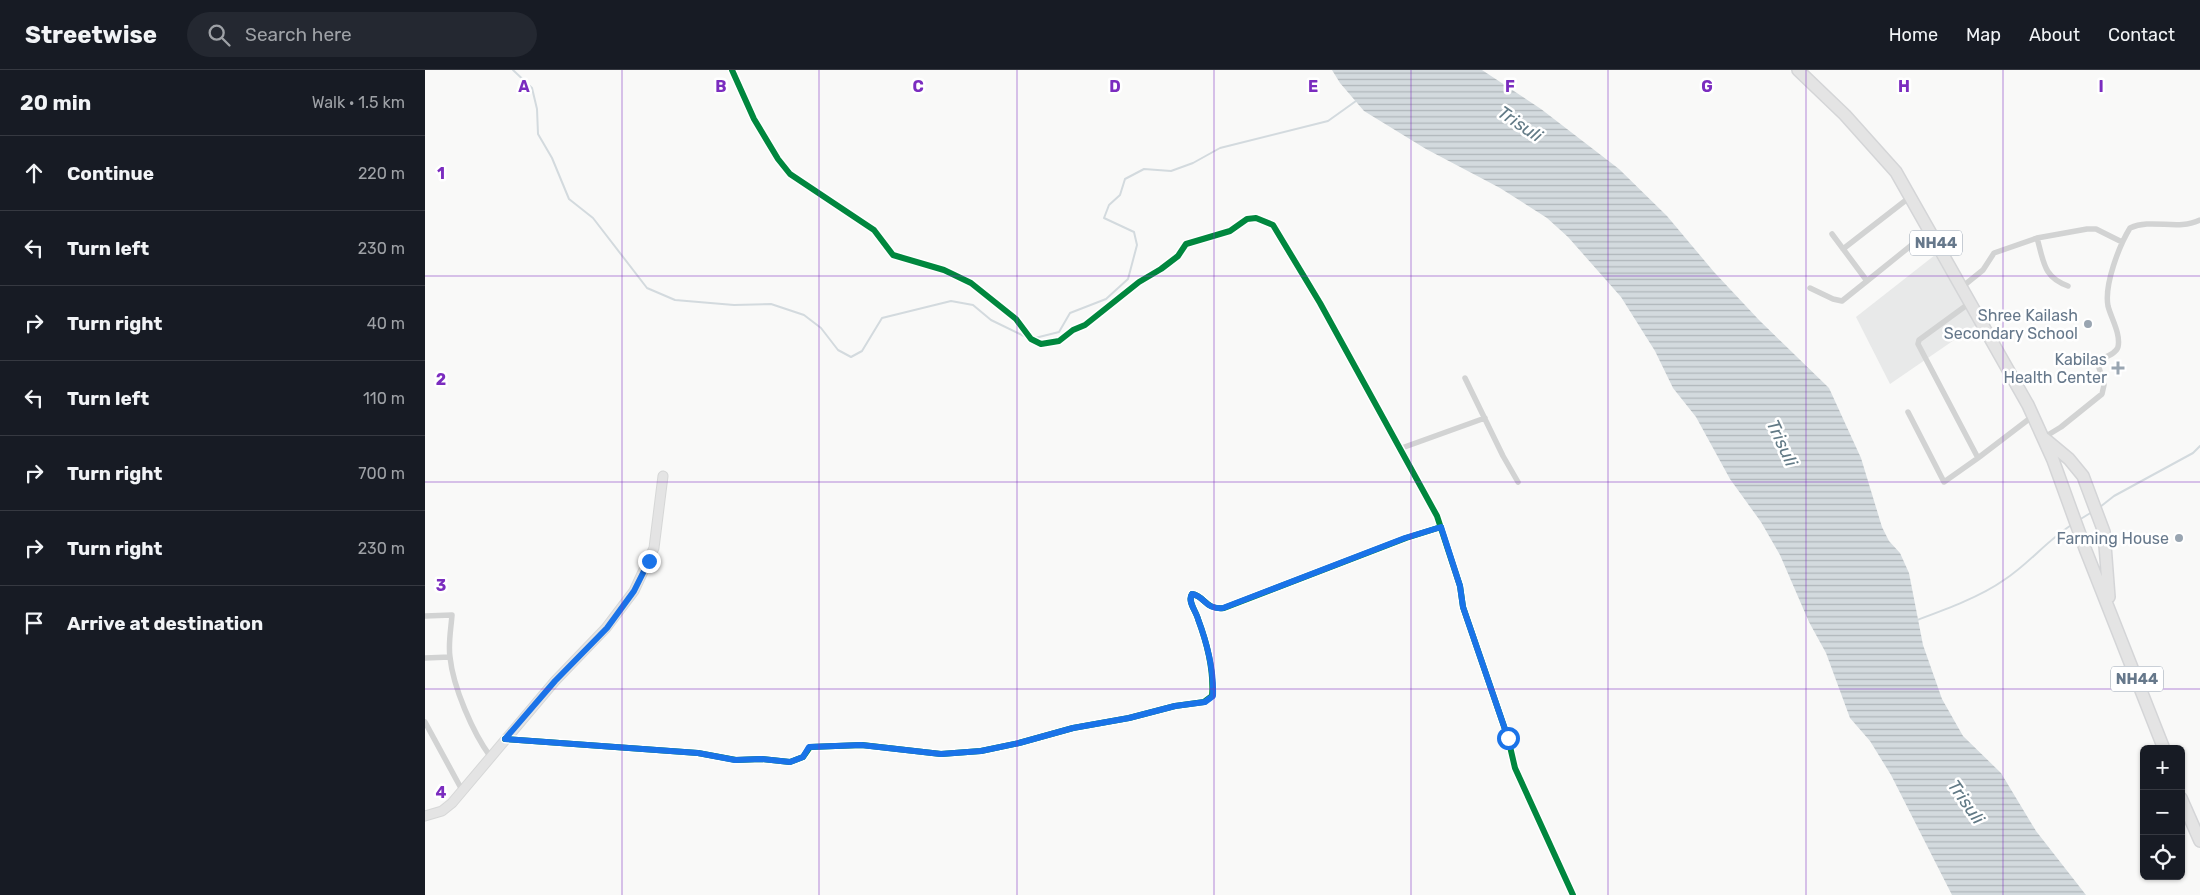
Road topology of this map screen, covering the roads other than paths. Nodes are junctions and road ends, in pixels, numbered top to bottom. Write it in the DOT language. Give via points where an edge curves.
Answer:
graph roads {
  1 [pos="732,70"];
  2 [pos="1804,72"];
  3 [pos="1911,196"];
  4 [pos="2200,220"];
  5 [pos="1929,231"];
  6 [pos="1832,234"];
  7 [pos="2037,238"];
  8 [pos="2122,242"];
  9 [pos="1843,249"];
  10 [pos="1867,281"];
  11 [pos="2068,286"];
  12 [pos="1962,287"];
  13 [pos="1810,288"];
  14 [pos="1971,302"];
  15 [pos="1465,378"];
  16 [pos="1908,412"];
  17 [pos="2033,416"];
  18 [pos="1485,418"];
  19 [pos="2043,438"];
  20 [pos="1399,449"];
  21 [pos="1978,458"];
  22 [pos="663,476"];
  23 [pos="1518,482"];
  24 [pos="1441,527"];
  25 [pos="2110,609"];
  26 [pos="425,616"];
  27 [pos="425,658"];
  28 [pos="450,658"];
  29 [pos="425,722"];
  30 [pos="505,739"];
  31 [pos="2162,745"];
  32 [pos="491,756"];
  33 [pos="462,790"];
  34 [pos="2185,807"];
  35 [pos="425,816"];
  36 [pos="2200,841"];
  37 [pos="1573,895"];
  1 -- 20 [label="street" via="754,119 790,174 874,230 893,255 944,270 971,283 1015,320 1031,339 1041,344 1059,341 1085,325 1145,277 1161,270 1178,256 1186,244 1230,231 1247,219 1256,218 1273,225 1320,302"];
  2 -- 3 [label="highway, NH44" via="1876,148"];
  3 -- 5 [label="highway, NH44"];
  3 -- 9 [label="street"];
  4 -- 8 [label="street" via="2182,225 2136,225 2130,228"];
  5 -- 10 [label="street"];
  5 -- 12 [label="highway, NH44"];
  6 -- 9 [label="street"];
  7 -- 8 [label="street" via="2087,229"];
  7 -- 11 [label="street" via="2050,276"];
  7 -- 12 [label="street" via="1995,253 1983,270"];
  8 -- 19 [label="street" via="2107,297 2118,347 2099,360 2104,385 2102,394"];
  9 -- 10 [label="street"];
  10 -- 13 [label="street" via="1842,301"];
  12 -- 14 [label="highway, NH44"];
  14 -- 17 [label="highway, NH44"];
  14 -- 21 [label="street" via="1919,340 1918,344"];
  15 -- 18 [label="street"];
  16 -- 21 [label="street" via="1944,482"];
  17 -- 19 [label="highway, NH44"];
  17 -- 21 [label="street"];
  18 -- 20 [label="street"];
  18 -- 23 [label="street"];
  19 -- 25 [label="highway, NH44"];
  19 -- 25 [label="highway, NH44" via="2069,459 2083,476 2105,532"];
  20 -- 24 [label="street"];
  22 -- 30 [label="street" via="654,548 634,591 607,628"];
  24 -- 30 [label="street" via="1223,608 1212,608 1192,594 1190,601 1204,634 1212,675 1213,696 1205,702 1073,728 999,748 941,754 836,745 809,747 803,757 790,762"];
  24 -- 37 [label="street" via="1515,768"];
  25 -- 31 [label="highway, NH44"];
  26 -- 28 [label="street" via="452,615"];
  27 -- 28 [label="street"];
  28 -- 32 [label="street" via="473,726"];
  29 -- 33 [label="street"];
  30 -- 32 [label="street"];
  32 -- 33 [label="street"];
  33 -- 35 [label="street" via="442,811"];
  34 -- 36 [label="highway"];
}
